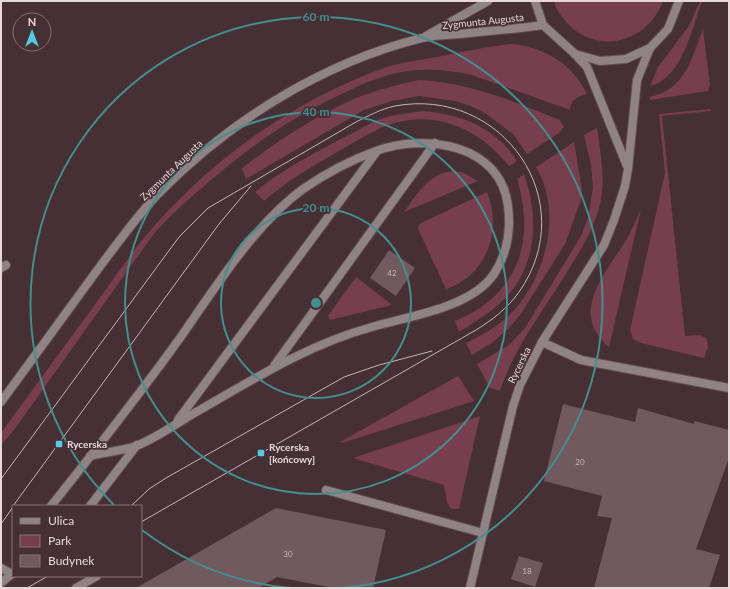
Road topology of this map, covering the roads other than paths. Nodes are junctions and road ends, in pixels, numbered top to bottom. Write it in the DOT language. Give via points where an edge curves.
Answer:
graph roads {
  1 [pos="488,1"];
  2 [pos="535,1"];
  3 [pos="680,3"];
  4 [pos="543,25"];
  5 [pos="424,37"];
  6 [pos="650,48"];
  7 [pos="575,54"];
  8 [pos="435,143"];
  9 [pos="377,150"];
  10 [pos="628,169"];
  11 [pos="542,342"];
  12 [pos="274,367"];
  13 [pos="729,388"];
  14 [pos="1,402"];
  15 [pos="175,424"];
  16 [pos="138,445"];
  17 [pos="90,456"];
  18 [pos="326,490"];
  19 [pos="52,505"];
  20 [pos="91,505"];
  21 [pos="483,533"];
  22 [pos="1,568"];
  23 [pos="12,573"];
  24 [pos="12,574"];
  25 [pos="95,577"];
  26 [pos="1,583"];
  27 [pos="76,588"];
  28 [pos="470,588"];
  1 -- 5 [label="street, Zygmunta Augusta"];
  2 -- 4 [label="street"];
  3 -- 6 [label="street" via="668,29"];
  4 -- 5 [label="street, Zygmunta Augusta"];
  4 -- 7 [label="street"];
  5 -- 14 [label="street, Zygmunta Augusta" via="366,56 312,80 232,130 189,165 130,227"];
  6 -- 7 [label="street" via="626,59 600,61"];
  6 -- 10 [label="street, Rycerska" via="637,80"];
  7 -- 10 [label="street" via="587,67"];
  8 -- 9 [label="street" via="398,145"];
  8 -- 12 [label="street"];
  8 -- 12 [label="street" via="457,147 476,155 499,179 504,190 509,215 508,238 500,263 492,277 462,300 329,341"];
  9 -- 15 [label="street"];
  9 -- 17 [label="street" via="303,189 270,218"];
  10 -- 11 [label="street, Rycerska" via="625,186 604,245"];
  11 -- 13 [label="street" via="581,360"];
  11 -- 21 [label="street, Rycerska" via="520,385 513,406"];
  12 -- 15 [label="street"];
  15 -- 16 [label="street"];
  16 -- 17 [label="street"];
  16 -- 20 [label="street"];
  17 -- 19 [label="street"];
  18 -- 21 [label="street"];
  21 -- 28 [label="street, Rycerska"];
  22 -- 23 [label="street"];
  24 -- 26 [label="street"];
  25 -- 27 [label="street"];
}
